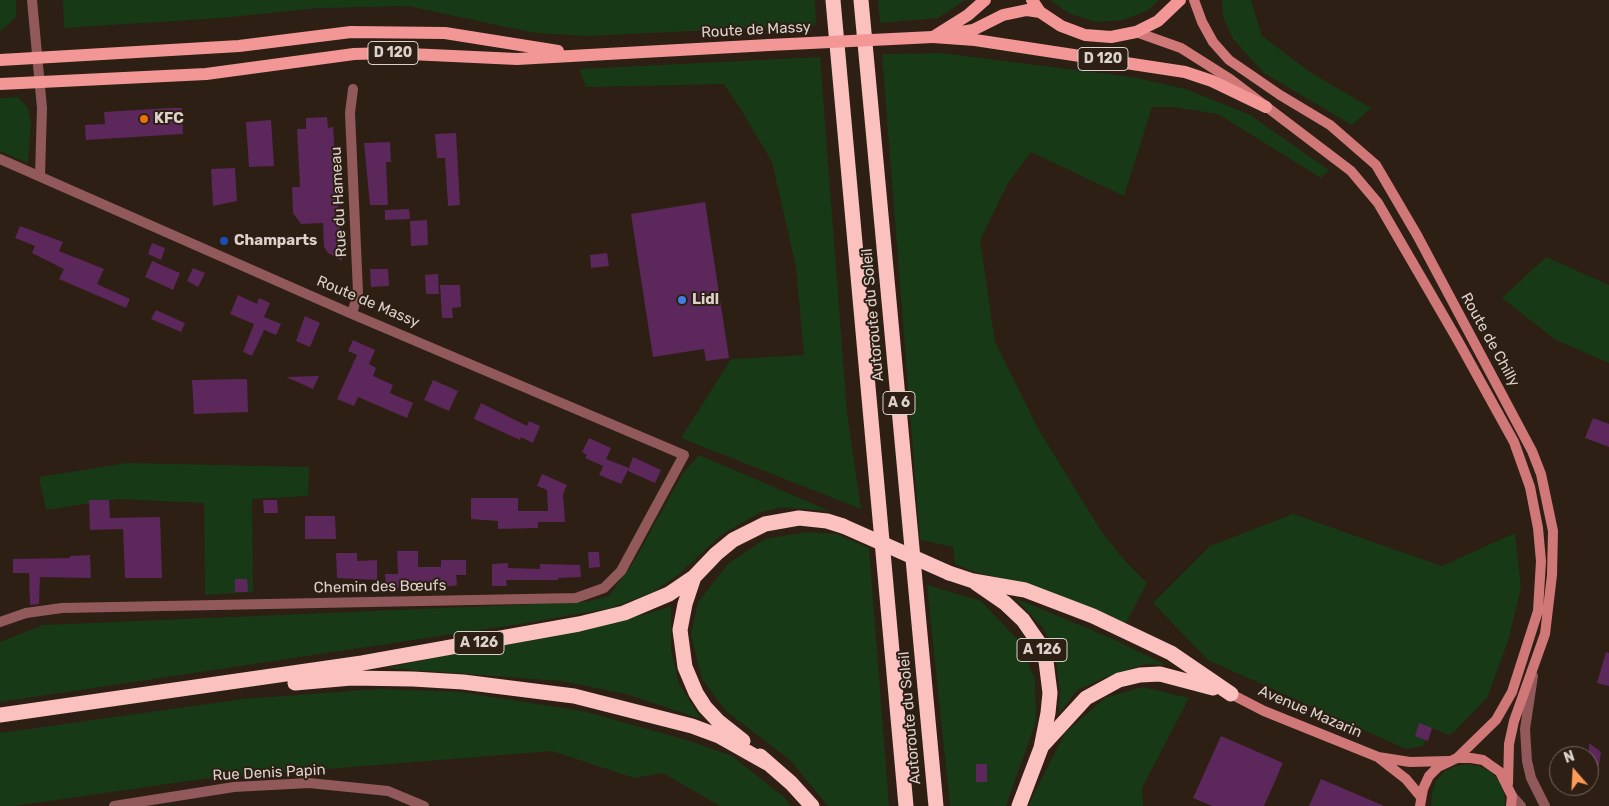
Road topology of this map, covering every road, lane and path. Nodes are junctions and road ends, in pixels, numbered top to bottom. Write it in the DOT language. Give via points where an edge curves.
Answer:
graph roads {
  1 [pos="32,0"];
  2 [pos="833,0"];
  3 [pos="861,0"];
  4 [pos="985,0"];
  5 [pos="1032,0"];
  6 [pos="1180,0"];
  7 [pos="1194,0"];
  8 [pos="1040,12"];
  9 [pos="1136,32"];
  10 [pos="933,37"];
  11 [pos="580,55"];
  12 [pos="38,58"];
  13 [pos="0,60"];
  14 [pos="40,82"];
  15 [pos="0,84"];
  16 [pos="353,89"];
  17 [pos="1266,107"];
  18 [pos="0,159"];
  19 [pos="40,176"];
  20 [pos="352,314"];
  21 [pos="684,455"];
  22 [pos="694,577"];
  23 [pos="972,581"];
  24 [pos="0,622"];
  25 [pos="1533,673"];
  26 [pos="1231,694"];
  27 [pos="0,715"];
  28 [pos="0,722"];
  29 [pos="1041,748"];
  30 [pos="1378,757"];
  31 [pos="1453,759"];
  32 [pos="767,763"];
  33 [pos="1508,784"];
  34 [pos="1421,801"];
  35 [pos="1512,801"];
  36 [pos="114,806"];
  37 [pos="424,806"];
  38 [pos="812,806"];
  39 [pos="906,806"];
  40 [pos="936,806"];
  41 [pos="1019,806"];
  42 [pos="1521,806"];
  43 [pos="1545,806"];
  1 -- 12 [label="street"];
  2 -- 39 [label="highway, Autoroute du Soleil / A 6"];
  3 -- 40 [label="highway, Autoroute du Soleil / A 6"];
  4 -- 10 [label="main road, Route de Massy / D 120"];
  5 -- 8 [label="main road"];
  6 -- 9 [label="main road" via="1158,21"];
  7 -- 25 [label="main road, Route de Chilly" via="1212,42 1229,60 1330,125 1376,165 1522,429 1541,474 1553,530 1545,634"];
  8 -- 9 [label="main road" via="1061,26 1085,35 1111,37"];
  8 -- 10 [label="main road, Route de Massy / D 120" via="1027,10 1003,15 973,30"];
  9 -- 17 [label="main road, Route de Chilly" via="1181,48"];
  10 -- 11 [label="main road, Route de Massy / D 120, bridge"];
  10 -- 17 [label="main road, D 120" via="975,40 1185,72"];
  11 -- 12 [label="main road, Route de Massy / D 120" via="445,33 351,32 239,46"];
  11 -- 14 [label="main road, Route de Massy / D 120" via="517,60 354,54 206,74"];
  12 -- 13 [label="main road, Route de Massy / D 120"];
  12 -- 14 [label="street"];
  14 -- 15 [label="main road, Route de Massy / D 120"];
  14 -- 19 [label="street"];
  16 -- 20 [label="street, Rue du Hameau" via="350,114 358,292"];
  17 -- 31 [label="main road, Route de Chilly" via="1350,171 1378,203 1514,442 1530,487 1541,561 1535,619 1512,692 1496,720"];
  18 -- 19 [label="street, Route de Massy"];
  19 -- 20 [label="street, Route de Massy"];
  20 -- 21 [label="street, Route de Massy"];
  21 -- 24 [label="street, Chemin des Bœufs" via="621,571 604,588 576,598 62,608 26,613"];
  22 -- 23 [label="highway, A 126, bridge" via="733,540 765,524 799,518 843,526"];
  22 -- 27 [label="highway, A 126" via="680,588 643,606 578,624 362,664"];
  22 -- 32 [label="highway" via="680,630 682,654 690,680 711,714"];
  23 -- 26 [label="highway" via="1025,590 1093,616 1171,653"];
  23 -- 29 [label="highway, A 126" via="1005,603 1023,620 1043,651 1050,693"];
  25 -- 33 [label="main road, Route de Chilly" via="1514,721 1509,744"];
  25 -- 43 [label="street" via="1525,746 1531,778"];
  26 -- 29 [label="highway" via="1171,675 1124,678 1086,698"];
  26 -- 30 [label="main road, Avenue Mazarin" via="1264,711"];
  28 -- 32 [label="highway" via="351,678 413,679 532,689 619,706 706,731"];
  29 -- 41 [label="highway, A 126"];
  30 -- 31 [label="main road, Avenue Mazarin" via="1410,762"];
  30 -- 34 [label="main road, Avenue Mazarin" via="1406,780"];
  31 -- 33 [label="main road, Avenue Mazarin" via="1482,760 1500,772"];
  31 -- 34 [label="main road, Route de Chilly" via="1429,776"];
  32 -- 38 [label="highway"];
  33 -- 35 [label="main road"];
  35 -- 42 [label="street"];
  36 -- 37 [label="street, Rue Denis Papin" via="234,787 309,783 388,791"];
}
